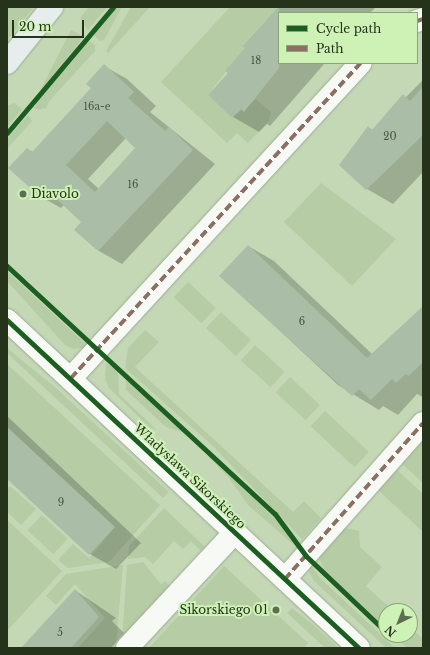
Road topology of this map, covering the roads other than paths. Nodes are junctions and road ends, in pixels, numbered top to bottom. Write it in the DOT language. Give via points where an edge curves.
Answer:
graph roads {
  1 [pos="52,7"];
  2 [pos="7,63"];
  3 [pos="360,64"];
  4 [pos="7,320"];
  5 [pos="71,378"];
  6 [pos="423,423"];
  7 [pos="235,532"];
  8 [pos="285,580"];
  9 [pos="126,648"];
  10 [pos="359,648"];
  1 -- 2 [label="main road"];
  3 -- 5 [label="street"];
  4 -- 5 [label="street, Władysława Sikorskiego"];
  5 -- 7 [label="street, Władysława Sikorskiego"];
  6 -- 8 [label="street"];
  7 -- 8 [label="street, Władysława Sikorskiego"];
  7 -- 9 [label="street"];
  8 -- 10 [label="street, Władysława Sikorskiego"];
}
